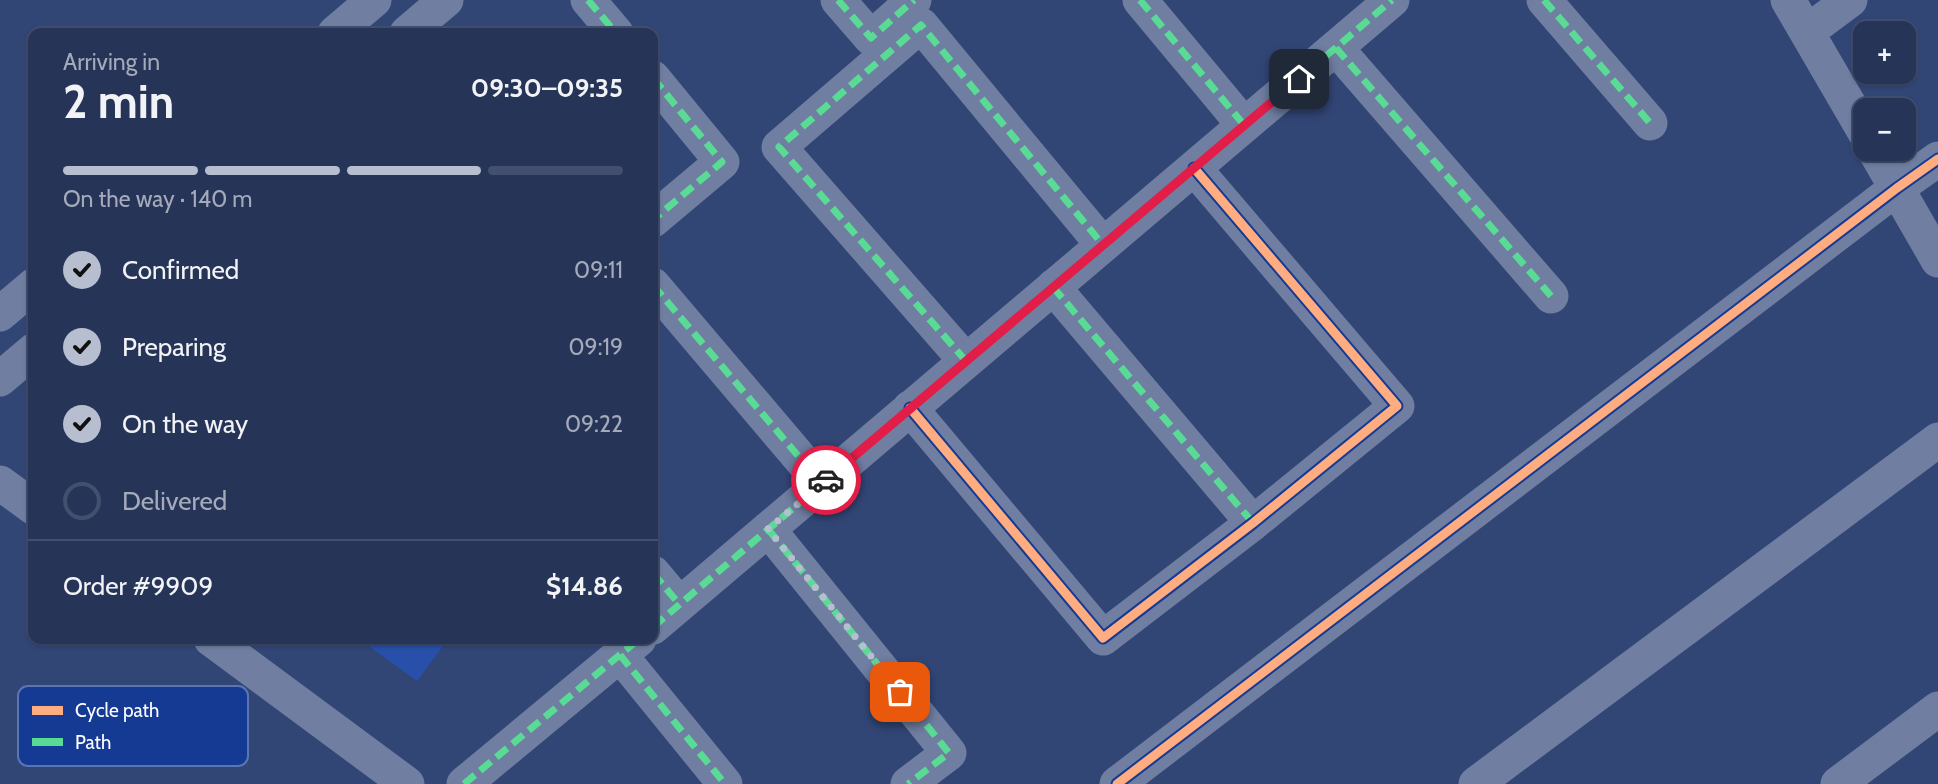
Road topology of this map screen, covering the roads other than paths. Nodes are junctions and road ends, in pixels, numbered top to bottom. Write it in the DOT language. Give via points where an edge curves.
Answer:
graph roads {
  1 [pos="374,0"];
  2 [pos="446,0"];
  3 [pos="588,0"];
  4 [pos="838,0"];
  5 [pos="915,0"];
  6 [pos="1140,0"];
  7 [pos="1545,0"];
  8 [pos="1788,0"];
  9 [pos="1850,0"];
  10 [pos="1386,2"];
  11 [pos="341,28"];
  12 [pos="413,28"];
  13 [pos="612,28"];
  14 [pos="1807,32"];
  15 [pos="1336,48"];
  16 [pos="658,84"];
  17 [pos="1853,112"];
  18 [pos="1650,123"];
  19 [pos="1244,125"];
  20 [pos="1938,159"];
  21 [pos="1881,161"];
  22 [pos="1194,168"];
  23 [pos="1896,188"];
  24 [pos="658,216"];
  25 [pos="1103,246"];
  26 [pos="1938,260"];
  27 [pos="1053,287"];
  28 [pos="28,290"];
  29 [pos="658,291"];
  30 [pos="1551,296"];
  31 [pos="0,314"];
  32 [pos="28,355"];
  33 [pos="966,361"];
  34 [pos="0,379"];
  35 [pos="910,408"];
  36 [pos="1938,440"];
  37 [pos="0,483"];
  38 [pos="821,484"];
  39 [pos="28,503"];
  40 [pos="1253,523"];
  41 [pos="768,529"];
  42 [pos="658,579"];
  43 [pos="679,604"];
  44 [pos="658,623"];
  45 [pos="218,644"];
  46 [pos="629,647"];
  47 [pos="1938,709"];
  48 [pos="407,784"];
  49 [pos="464,784"];
  50 [pos="725,784"];
  51 [pos="908,784"];
  52 [pos="1117,784"];
  53 [pos="1476,784"];
  54 [pos="1838,784"];
  1 -- 11 [label="street"];
  2 -- 12 [label="street"];
  3 -- 13 [label="street"];
  4 -- 5 [label="street" via="872,38"];
  6 -- 19 [label="street"];
  7 -- 18 [label="street"];
  8 -- 14 [label="street"];
  9 -- 14 [label="street"];
  10 -- 15 [label="street"];
  14 -- 17 [label="street"];
  15 -- 19 [label="street"];
  15 -- 30 [label="street"];
  16 -- 24 [label="street" via="722,162"];
  19 -- 22 [label="street"];
  20 -- 23 [label="street"];
  21 -- 23 [label="street"];
  22 -- 25 [label="street"];
  22 -- 40 [label="street" via="1397,406"];
  23 -- 26 [label="street"];
  23 -- 52 [label="street"];
  25 -- 27 [label="street"];
  25 -- 33 [label="street" via="921,24 779,147"];
  27 -- 33 [label="street"];
  27 -- 40 [label="street"];
  28 -- 31 [label="street"];
  29 -- 38 [label="street"];
  32 -- 34 [label="street"];
  33 -- 35 [label="street"];
  35 -- 38 [label="street"];
  35 -- 40 [label="street" via="1103,638"];
  36 -- 53 [label="street"];
  37 -- 39 [label="street"];
  38 -- 41 [label="street"];
  41 -- 43 [label="street"];
  41 -- 51 [label="street" via="949,753"];
  42 -- 43 [label="street"];
  43 -- 44 [label="street"];
  45 -- 48 [label="street"];
  46 -- 49 [label="street"];
  46 -- 50 [label="street"];
  47 -- 54 [label="street"];
}
